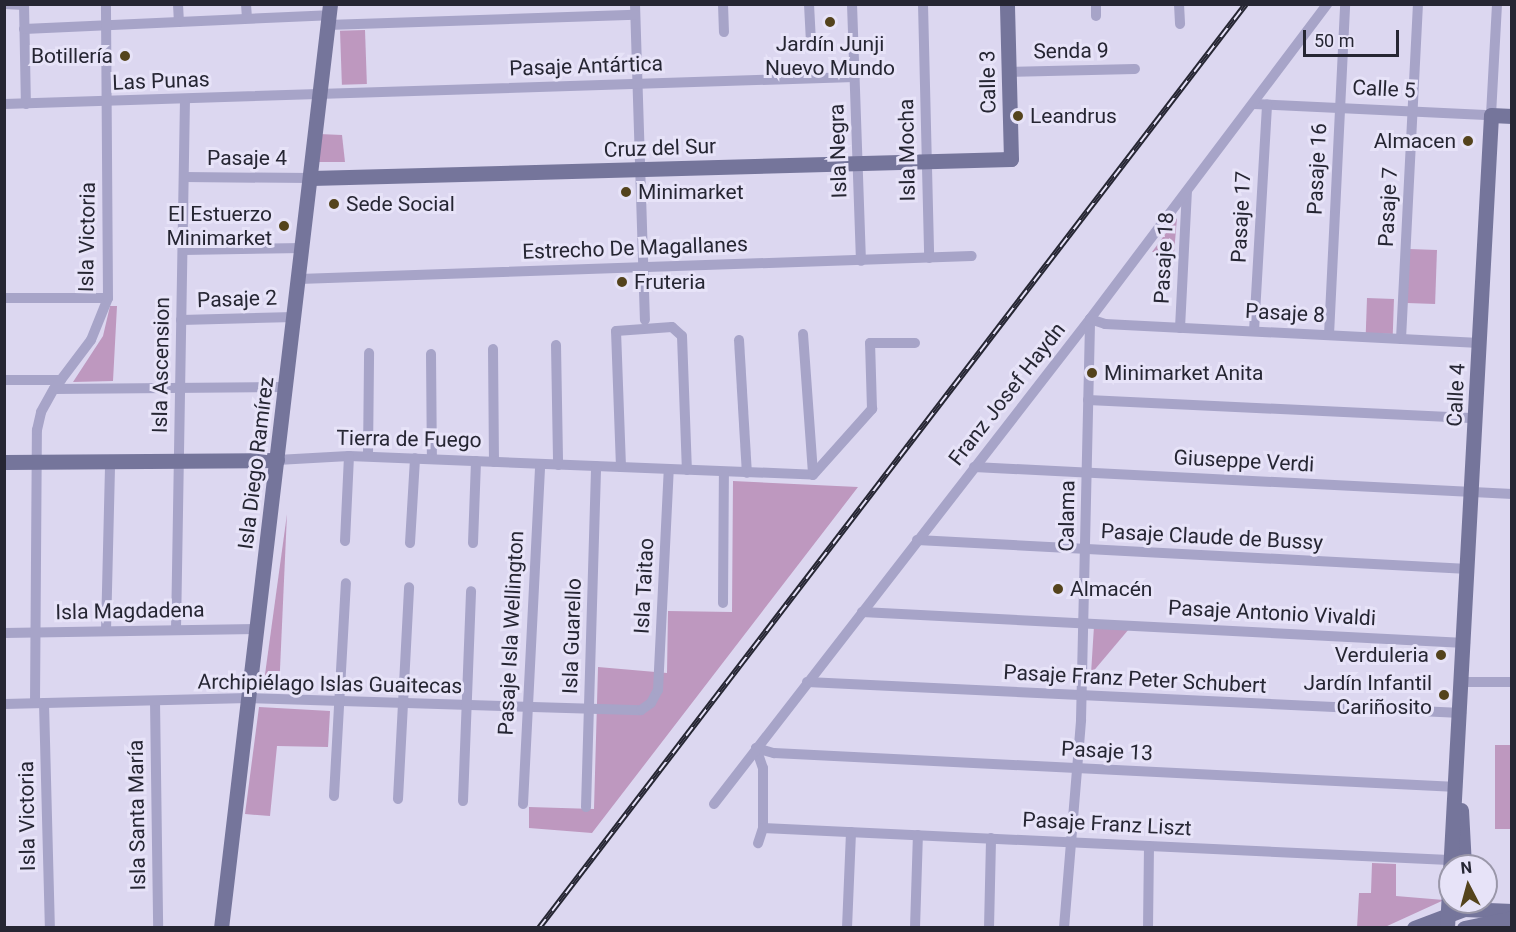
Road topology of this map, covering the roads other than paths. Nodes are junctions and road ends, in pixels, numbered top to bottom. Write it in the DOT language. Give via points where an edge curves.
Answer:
graph roads {
  1 [pos="5,4"];
  2 [pos="106,4"];
  3 [pos="178,4"];
  4 [pos="246,4"];
  5 [pos="723,4"];
  6 [pos="809,4"];
  7 [pos="852,4"];
  8 [pos="923,4"];
  9 [pos="1007,4"];
  10 [pos="1179,4"];
  11 [pos="1327,4"];
  12 [pos="1345,4"];
  13 [pos="1418,4"];
  14 [pos="1497,4"];
  15 [pos="24,5"];
  16 [pos="635,10"];
  17 [pos="329,15"];
  18 [pos="247,18"];
  19 [pos="179,22"];
  20 [pos="1180,24"];
  21 [pos="106,25"];
  22 [pos="24,29"];
  23 [pos="724,32"];
  24 [pos="811,39"];
  25 [pos="1135,69"];
  26 [pos="1008,72"];
  27 [pos="855,77"];
  28 [pos="637,83"];
  29 [pos="319,95"];
  30 [pos="185,100"];
  31 [pos="108,102"];
  32 [pos="4,104"];
  33 [pos="26,104"];
  34 [pos="1254,104"];
  35 [pos="1267,104"];
  36 [pos="1340,108"];
  37 [pos="1413,111"];
  38 [pos="1491,115"];
  39 [pos="1512,116"];
  40 [pos="1011,159"];
  41 [pos="927,161"];
  42 [pos="858,163"];
  43 [pos="640,170"];
  44 [pos="184,177"];
  45 [pos="311,178"];
  46 [pos="1187,191"];
  47 [pos="303,248"];
  48 [pos="183,250"];
  49 [pos="972,256"];
  50 [pos="928,258"];
  51 [pos="861,261"];
  52 [pos="643,268"];
  53 [pos="299,279"];
  54 [pos="4,298"];
  55 [pos="108,298"];
  56 [pos="294,317"];
  57 [pos="1090,319"];
  58 [pos="181,320"];
  59 [pos="645,320"];
  60 [pos="1180,328"];
  61 [pos="1254,331"];
  62 [pos="803,334"];
  63 [pos="1329,335"];
  64 [pos="1401,339"];
  65 [pos="739,340"];
  66 [pos="915,343"];
  67 [pos="1480,343"];
  68 [pos="555,345"];
  69 [pos="493,349"];
  70 [pos="369,353"];
  71 [pos="431,354"];
  72 [pos="4,380"];
  73 [pos="61,380"];
  74 [pos="287,387"];
  75 [pos="180,388"];
  76 [pos="54,389"];
  77 [pos="1088,400"];
  78 [pos="1476,418"];
  79 [pos="349,456"];
  80 [pos="368,456"];
  81 [pos="415,458"];
  82 [pos="432,459"];
  83 [pos="278,460"];
  84 [pos="179,461"];
  85 [pos="476,461"];
  86 [pos="4,462"];
  87 [pos="37,462"];
  88 [pos="110,462"];
  89 [pos="494,462"];
  90 [pos="540,464"];
  91 [pos="558,465"];
  92 [pos="596,466"];
  93 [pos="621,467"];
  94 [pos="974,467"];
  95 [pos="669,469"];
  96 [pos="687,470"];
  97 [pos="724,472"];
  98 [pos="747,472"];
  99 [pos="1087,473"];
  100 [pos="813,475"];
  101 [pos="1473,492"];
  102 [pos="1512,494"];
  103 [pos="917,540"];
  104 [pos="345,541"];
  105 [pos="410,543"];
  106 [pos="473,543"];
  107 [pos="1086,550"];
  108 [pos="1468,569"];
  109 [pos="346,583"];
  110 [pos="409,587"];
  111 [pos="471,591"];
  112 [pos="723,603"];
  113 [pos="862,612"];
  114 [pos="1084,622"];
  115 [pos="256,629"];
  116 [pos="176,630"];
  117 [pos="106,631"];
  118 [pos="36,632"];
  119 [pos="4,633"];
  120 [pos="1465,643"];
  121 [pos="807,682"];
  122 [pos="1463,682"];
  123 [pos="1512,682"];
  124 [pos="1082,696"];
  125 [pos="249,698"];
  126 [pos="155,701"];
  127 [pos="339,701"];
  128 [pos="40,703"];
  129 [pos="651,703"];
  130 [pos="4,704"];
  131 [pos="403,704"];
  132 [pos="466,706"];
  133 [pos="527,709"];
  134 [pos="589,711"];
  135 [pos="1461,713"];
  136 [pos="756,748"];
  137 [pos="1079,770"];
  138 [pos="1457,787"];
  139 [pos="334,796"];
  140 [pos="398,800"];
  141 [pos="463,801"];
  142 [pos="523,804"];
  143 [pos="714,804"];
  144 [pos="586,807"];
  145 [pos="763,828"];
  146 [pos="851,832"];
  147 [pos="918,835"];
  148 [pos="991,838"];
  149 [pos="1073,842"];
  150 [pos="758,843"];
  151 [pos="1149,846"];
  152 [pos="1450,854"];
  153 [pos="1463,854"];
  154 [pos="1438,859"];
  155 [pos="1512,918"];
  156 [pos="1447,921"];
  157 [pos="50,927"];
  158 [pos="158,927"];
  159 [pos="221,927"];
  160 [pos="847,927"];
  161 [pos="915,927"];
  162 [pos="989,927"];
  163 [pos="1064,927"];
  164 [pos="1148,927"];
  165 [pos="1414,927"];
  166 [pos="1463,927"];
  1 -- 15 [label="street"];
  2 -- 21 [label="street, Isla Victoria"];
  3 -- 19 [label="street"];
  4 -- 18 [label="street"];
  5 -- 23 [label="street"];
  6 -- 24 [label="street"];
  7 -- 27 [label="street, Isla Negra"];
  8 -- 41 [label="street, Isla Mocha"];
  9 -- 26 [label="street, Calle 3"];
  10 -- 20 [label="street"];
  11 -- 34 [label="street, Franz Josef Haydn"];
  12 -- 36 [label="street, Pasaje 16"];
  13 -- 37 [label="street, Pasaje 7"];
  14 -- 38 [label="street, Calle 4"];
  15 -- 22 [label="street"];
  16 -- 17 [label="street"];
  16 -- 28 [label="street"];
  17 -- 18 [label="street"];
  17 -- 29 [label="street, Isla Diego Ramírez"];
  18 -- 19 [label="street"];
  19 -- 21 [label="street"];
  21 -- 22 [label="street"];
  21 -- 31 [label="street, Isla Victoria"];
  22 -- 33 [label="street"];
  25 -- 26 [label="street, Senda 9"];
  26 -- 40 [label="street, Calle 3"];
  27 -- 28 [label="street, Pasaje Antártica"];
  27 -- 42 [label="street, Isla Negra"];
  28 -- 29 [label="street, Pasaje Antártica"];
  28 -- 43 [label="street"];
  29 -- 30 [label="street, Las Punas"];
  29 -- 45 [label="street, Isla Diego Ramírez"];
  30 -- 31 [label="street, Las Punas"];
  30 -- 44 [label="street, Isla Ascension"];
  31 -- 33 [label="street, Las Punas"];
  31 -- 55 [label="street, Isla Victoria"];
  32 -- 33 [label="street, Las Punas"];
  34 -- 35 [label="street, Calle 5"];
  34 -- 46 [label="street, Franz Josef Haydn"];
  35 -- 36 [label="street, Calle 5"];
  35 -- 61 [label="street, Pasaje 17"];
  36 -- 37 [label="street, Calle 5"];
  36 -- 63 [label="street, Pasaje 16"];
  37 -- 38 [label="street, Calle 5"];
  37 -- 64 [label="street, Pasaje 7"];
  38 -- 39 [label="street, Calle 5"];
  38 -- 67 [label="street, Calle 4"];
  40 -- 41 [label="street, Cruz del Sur"];
  41 -- 42 [label="street, Cruz del Sur"];
  41 -- 50 [label="street, Isla Mocha"];
  42 -- 43 [label="street, Cruz del Sur"];
  42 -- 51 [label="street, Isla Negra"];
  43 -- 45 [label="street, Cruz del Sur"];
  43 -- 52 [label="street"];
  44 -- 45 [label="street, Pasaje 4"];
  44 -- 48 [label="street, Isla Ascension"];
  45 -- 47 [label="street, Isla Diego Ramírez"];
  46 -- 57 [label="street, Franz Josef Haydn"];
  46 -- 60 [label="street, Pasaje 18"];
  47 -- 48 [label="street"];
  47 -- 53 [label="street, Isla Diego Ramírez"];
  48 -- 58 [label="street, Isla Ascension"];
  49 -- 50 [label="street, Estrecho De Magallanes"];
  50 -- 51 [label="street, Estrecho De Magallanes"];
  51 -- 52 [label="street, Estrecho De Magallanes"];
  52 -- 53 [label="street, Estrecho De Magallanes"];
  52 -- 59 [label="street"];
  53 -- 56 [label="street, Isla Diego Ramírez"];
  54 -- 55 [label="street"];
  55 -- 73 [label="street, Isla Victoria" via="91,340"];
  56 -- 58 [label="street, Pasaje 2"];
  56 -- 74 [label="street, Isla Diego Ramírez"];
  57 -- 60 [label="street, Pasaje 8" via="1105,324"];
  57 -- 77 [label="street, Calama"];
  57 -- 94 [label="street, Franz Josef Haydn"];
  58 -- 75 [label="street, Isla Ascension"];
  60 -- 61 [label="street, Pasaje 8"];
  61 -- 63 [label="street, Pasaje 8"];
  62 -- 100 [label="street"];
  63 -- 64 [label="street, Pasaje 8"];
  64 -- 67 [label="street, Pasaje 8"];
  65 -- 98 [label="street"];
  66 -- 100 [label="street" via="870,343 872,409"];
  67 -- 78 [label="street, Calle 4"];
  68 -- 91 [label="street"];
  69 -- 89 [label="street"];
  70 -- 80 [label="street"];
  71 -- 82 [label="street"];
  72 -- 73 [label="street"];
  73 -- 76 [label="street, Isla Victoria"];
  74 -- 75 [label="street"];
  74 -- 83 [label="street, Isla Diego Ramírez"];
  75 -- 76 [label="street"];
  75 -- 84 [label="street, Isla Ascension"];
  76 -- 87 [label="street, Isla Victoria" via="41,412"];
  77 -- 78 [label="street"];
  77 -- 99 [label="street, Calama"];
  78 -- 101 [label="street, Calle 4"];
  79 -- 80 [label="street, Tierra de Fuego"];
  79 -- 83 [label="street, Tierra de Fuego"];
  79 -- 104 [label="street"];
  80 -- 81 [label="street, Tierra de Fuego"];
  81 -- 82 [label="street, Tierra de Fuego"];
  81 -- 105 [label="street"];
  82 -- 85 [label="street, Tierra de Fuego"];
  83 -- 84 [label="street, Tierra de Fuego"];
  83 -- 115 [label="street, Isla Diego Ramírez"];
  84 -- 88 [label="street, Tierra de Fuego"];
  84 -- 116 [label="street, Isla Ascension"];
  85 -- 89 [label="street, Tierra de Fuego"];
  85 -- 106 [label="street"];
  86 -- 87 [label="street, Tierra de Fuego"];
  87 -- 88 [label="street, Tierra de Fuego"];
  87 -- 118 [label="street, Isla Victoria"];
  88 -- 117 [label="street"];
  89 -- 90 [label="street, Tierra de Fuego"];
  90 -- 91 [label="street, Tierra de Fuego"];
  90 -- 133 [label="street, Pasaje Isla Wellington"];
  91 -- 92 [label="street, Tierra de Fuego"];
  92 -- 93 [label="street, Tierra de Fuego"];
  92 -- 134 [label="street, Isla Guarello"];
  93 -- 95 [label="street, Tierra de Fuego"];
  93 -- 96 [label="street" via="616,331 672,327 682,336"];
  94 -- 99 [label="street, Giuseppe Verdi"];
  94 -- 103 [label="street, Franz Josef Haydn"];
  95 -- 96 [label="street, Tierra de Fuego"];
  95 -- 129 [label="street, Isla Taitao" via="659,683"];
  96 -- 97 [label="street, Tierra de Fuego"];
  97 -- 98 [label="street, Tierra de Fuego"];
  97 -- 112 [label="street"];
  98 -- 100 [label="street, Tierra de Fuego"];
  99 -- 101 [label="street, Giuseppe Verdi"];
  99 -- 107 [label="street, Calama"];
  101 -- 102 [label="street, Giuseppe Verdi"];
  101 -- 108 [label="street, Calle 4"];
  103 -- 107 [label="street, Pasaje Claude de Bussy"];
  103 -- 113 [label="street, Franz Josef Haydn"];
  107 -- 108 [label="street, Pasaje Claude de Bussy"];
  107 -- 114 [label="street, Calama"];
  108 -- 120 [label="street, Calle 4"];
  109 -- 127 [label="street"];
  110 -- 131 [label="street"];
  111 -- 132 [label="street"];
  113 -- 114 [label="street, Pasaje Antonio Vivaldi"];
  113 -- 121 [label="street, Franz Josef Haydn"];
  114 -- 120 [label="street, Pasaje Antonio Vivaldi"];
  114 -- 124 [label="street, Calama"];
  115 -- 116 [label="street, Isla Magdadena"];
  115 -- 125 [label="street, Isla Diego Ramírez"];
  116 -- 117 [label="street, Isla Magdadena"];
  117 -- 118 [label="street, Isla Magdadena"];
  118 -- 119 [label="street, Isla Magdadena"];
  118 -- 128 [label="street, Isla Victoria"];
  120 -- 122 [label="street, Calle 4"];
  121 -- 124 [label="street, Pasaje Franz Peter Schubert"];
  121 -- 136 [label="street, Franz Josef Haydn"];
  122 -- 123 [label="street"];
  122 -- 135 [label="street, Calle 4"];
  124 -- 135 [label="street, Pasaje Franz Peter Schubert"];
  124 -- 137 [label="street, Calama"];
  125 -- 126 [label="street, Archipiélago Islas Guaitecas"];
  125 -- 127 [label="street, Archipiélago Islas Guaitecas"];
  125 -- 159 [label="street, Isla Diego Ramírez"];
  126 -- 128 [label="street, Archipiélago Islas Guaitecas"];
  126 -- 158 [label="street, Isla Santa María"];
  127 -- 131 [label="street, Archipiélago Islas Guaitecas"];
  127 -- 139 [label="street"];
  128 -- 130 [label="street, Archipiélago Islas Guaitecas"];
  128 -- 157 [label="street, Isla Victoria"];
  129 -- 134 [label="street, Archipiélago Islas Guaitecas" via="635,712"];
  131 -- 132 [label="street, Archipiélago Islas Guaitecas"];
  131 -- 140 [label="street"];
  132 -- 133 [label="street, Archipiélago Islas Guaitecas"];
  132 -- 141 [label="street"];
  133 -- 134 [label="street, Archipiélago Islas Guaitecas"];
  133 -- 142 [label="street, Pasaje Isla Wellington"];
  134 -- 144 [label="street, Isla Guarello"];
  135 -- 138 [label="street, Calle 4"];
  136 -- 137 [label="street, Pasaje 13" via="774,753"];
  136 -- 143 [label="street, Franz Josef Haydn"];
  136 -- 145 [label="street" via="764,768"];
  137 -- 138 [label="street, Pasaje 13"];
  137 -- 149 [label="street, Calama"];
  138 -- 152 [label="street, Calle 4"];
  138 -- 153 [label="street, Calle 4"];
  145 -- 146 [label="street, Pasaje Franz Liszt"];
  145 -- 150 [label="street"];
  146 -- 147 [label="street, Pasaje Franz Liszt"];
  146 -- 160 [label="street"];
  147 -- 148 [label="street, Pasaje Franz Liszt"];
  147 -- 161 [label="street"];
  148 -- 149 [label="street, Pasaje Franz Liszt"];
  148 -- 162 [label="street"];
  149 -- 151 [label="street, Pasaje Franz Liszt"];
  149 -- 163 [label="street, Calama"];
  151 -- 154 [label="street, Pasaje Franz Liszt"];
  151 -- 164 [label="street"];
  155 -- 166 [label="street"];
  156 -- 165 [label="street"];
}
